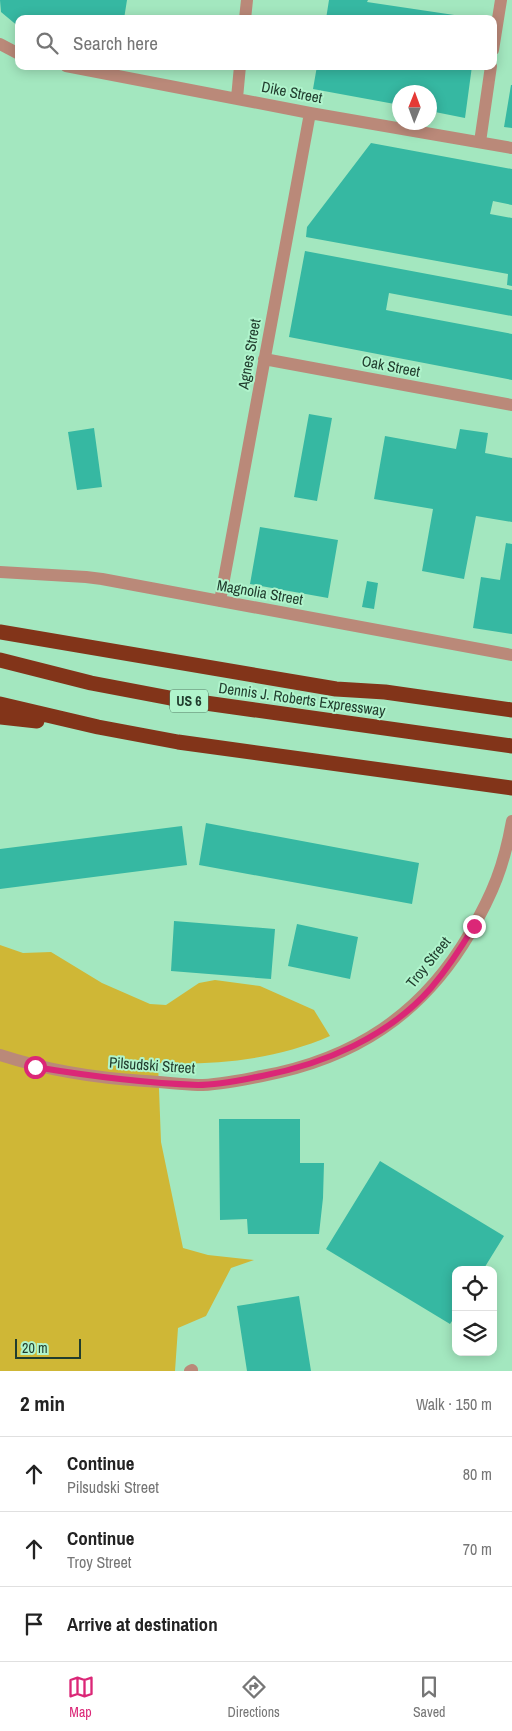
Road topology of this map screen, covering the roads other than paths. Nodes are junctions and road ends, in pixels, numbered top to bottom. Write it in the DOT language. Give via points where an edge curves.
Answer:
graph roads {
  1 [pos="247,0"];
  2 [pos="501,0"];
  3 [pos="245,15"];
  4 [pos="497,25"];
  5 [pos="0,44"];
  6 [pos="15,52"];
  7 [pos="87,70"];
  8 [pos="240,70"];
  9 [pos="490,70"];
  10 [pos="237,98"];
  11 [pos="310,113"];
  12 [pos="480,142"];
  13 [pos="512,148"];
  14 [pos="264,359"];
  15 [pos="512,406"];
  16 [pos="0,572"];
  17 [pos="220,601"];
  18 [pos="0,632"];
  19 [pos="512,655"];
  20 [pos="0,660"];
  21 [pos="0,704"];
  22 [pos="512,710"];
  23 [pos="0,717"];
  24 [pos="98,727"];
  25 [pos="512,746"];
  26 [pos="374,768"];
  27 [pos="512,788"];
  28 [pos="512,798"];
  29 [pos="512,821"];
  30 [pos="0,1055"];
  31 [pos="303,1066"];
  1 -- 3 [label="street"];
  2 -- 4 [label="street"];
  5 -- 6 [label="street"];
  7 -- 10 [label="street, Dike Street"];
  8 -- 10 [label="street"];
  9 -- 12 [label="street"];
  10 -- 11 [label="street, Dike Street"];
  11 -- 12 [label="street, Dike Street"];
  11 -- 14 [label="street, Agnes Street"];
  12 -- 13 [label="street, Dike Street"];
  14 -- 15 [label="street, Oak Street"];
  14 -- 17 [label="street, Agnes Street"];
  16 -- 17 [label="street, Magnolia Street" via="86,577"];
  17 -- 19 [label="street, Magnolia Street"];
  18 -- 22 [label="highway" via="336,689 385,692"];
  20 -- 25 [label="highway, Dennis J. Roberts Expressway / US 6" via="170,698"];
  21 -- 24 [label="highway"];
  23 -- 24 [label="highway"];
  24 -- 26 [label="highway" via="188,744"];
  26 -- 27 [label="highway"];
  26 -- 28 [label="highway"];
  29 -- 31 [label="street, Troy Street" via="495,886 461,948 430,989 379,1032"];
  30 -- 31 [label="street, Pilsudski Street" via="35,1067 101,1078 199,1085 233,1082"];
}
